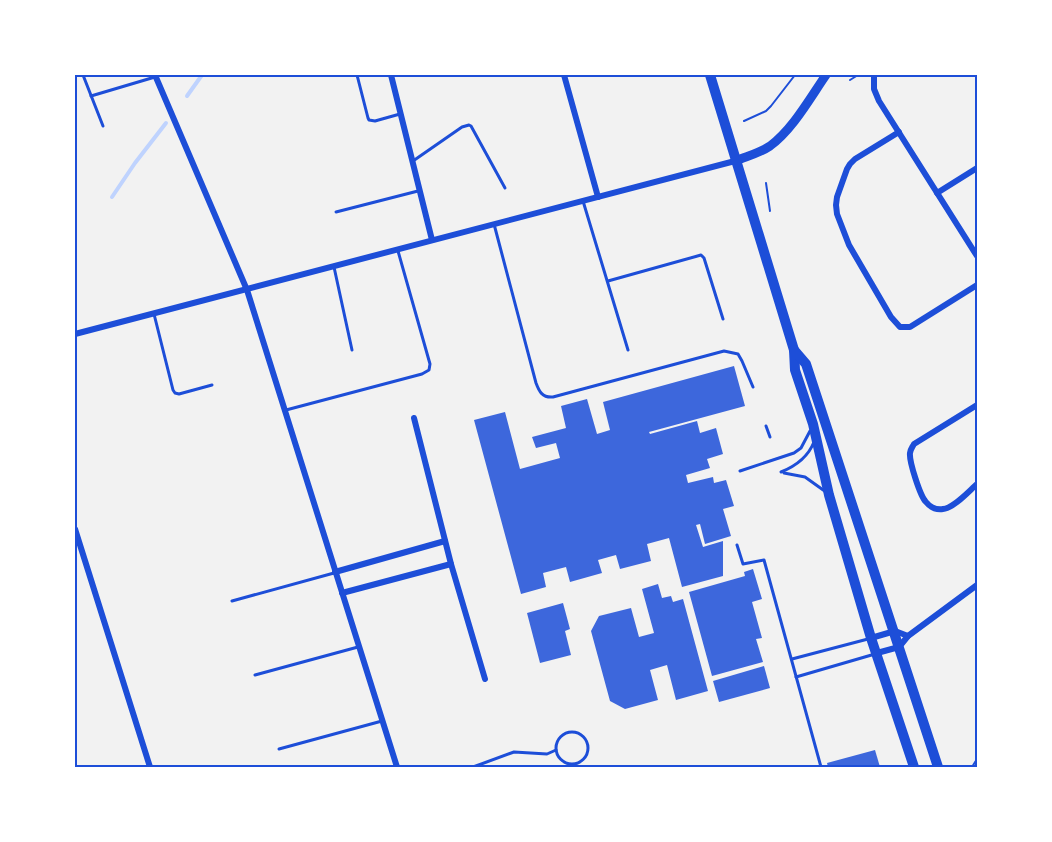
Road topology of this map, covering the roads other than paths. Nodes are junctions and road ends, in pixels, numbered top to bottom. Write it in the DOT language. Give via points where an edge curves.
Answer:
graph roads {
  1 [pos="83,75"];
  2 [pos="357,75"];
  3 [pos="391,75"];
  4 [pos="564,75"];
  5 [pos="710,75"];
  6 [pos="826,75"];
  7 [pos="874,75"];
  8 [pos="155,76"];
  9 [pos="91,96"];
  10 [pos="400,114"];
  11 [pos="103,126"];
  12 [pos="899,132"];
  13 [pos="735,161"];
  14 [pos="412,162"];
  15 [pos="977,168"];
  16 [pos="505,188"];
  17 [pos="419,190"];
  18 [pos="937,193"];
  19 [pos="598,197"];
  20 [pos="583,201"];
  21 [pos="336,212"];
  22 [pos="494,224"];
  23 [pos="432,240"];
  24 [pos="398,249"];
  25 [pos="977,256"];
  26 [pos="334,267"];
  27 [pos="608,281"];
  28 [pos="977,285"];
  29 [pos="247,290"];
  30 [pos="154,314"];
  31 [pos="723,319"];
  32 [pos="75,334"];
  33 [pos="352,350"];
  34 [pos="628,350"];
  35 [pos="794,350"];
  36 [pos="212,385"];
  37 [pos="753,387"];
  38 [pos="977,405"];
  39 [pos="284,410"];
  40 [pos="822,417"];
  41 [pos="414,418"];
  42 [pos="813,424"];
  43 [pos="766,426"];
  44 [pos="816,436"];
  45 [pos="770,437"];
  46 [pos="740,471"];
  47 [pos="977,484"];
  48 [pos="829,495"];
  49 [pos="75,529"];
  50 [pos="445,541"];
  51 [pos="737,545"];
  52 [pos="451,564"];
  53 [pos="335,573"];
  54 [pos="976,587"];
  55 [pos="342,593"];
  56 [pos="232,601"];
  57 [pos="894,631"];
  58 [pos="908,636"];
  59 [pos="871,638"];
  60 [pos="359,647"];
  61 [pos="899,647"];
  62 [pos="877,653"];
  63 [pos="792,658"];
  64 [pos="255,675"];
  65 [pos="796,677"];
  66 [pos="485,679"];
  67 [pos="382,721"];
  68 [pos="279,749"];
  69 [pos="556,750"];
  70 [pos="150,767"];
  71 [pos="397,767"];
  72 [pos="473,767"];
  73 [pos="821,767"];
  74 [pos="914,767"];
  75 [pos="938,767"];
  1 -- 9 [label="lane"];
  2 -- 10 [label="lane" via="369,120"];
  3 -- 10 [label="street"];
  4 -- 19 [label="street"];
  5 -- 13 [label="main road"];
  6 -- 13 [label="main road" via="779,138 764,150"];
  7 -- 12 [label="street" via="876,95"];
  8 -- 9 [label="lane"];
  8 -- 29 [label="street"];
  9 -- 11 [label="lane"];
  10 -- 14 [label="street"];
  12 -- 18 [label="street"];
  12 -- 28 [label="street" via="855,159 847,169 836,205 849,245 900,327 910,327"];
  13 -- 19 [label="street"];
  13 -- 35 [label="main road"];
  14 -- 16 [label="lane" via="469,125"];
  14 -- 17 [label="street"];
  15 -- 18 [label="street"];
  17 -- 21 [label="lane"];
  17 -- 23 [label="street"];
  18 -- 25 [label="street"];
  19 -- 20 [label="street"];
  20 -- 22 [label="street"];
  20 -- 27 [label="lane"];
  22 -- 23 [label="street"];
  22 -- 37 [label="lane" via="536,382 544,396 553,397 724,351 738,354"];
  23 -- 24 [label="street"];
  24 -- 26 [label="street"];
  24 -- 39 [label="lane" via="429,369"];
  26 -- 29 [label="street"];
  26 -- 33 [label="lane"];
  27 -- 31 [label="lane" via="701,255"];
  27 -- 34 [label="lane"];
  29 -- 30 [label="street"];
  29 -- 39 [label="street"];
  30 -- 32 [label="street"];
  30 -- 36 [label="lane" via="175,393"];
  35 -- 40 [label="main road" via="806,364"];
  35 -- 42 [label="main road" via="795,370"];
  38 -- 47 [label="street" via="914,444 910,457 922,496 936,509 951,506"];
  39 -- 53 [label="street"];
  40 -- 44 [label="lane"];
  40 -- 57 [label="main road"];
  41 -- 50 [label="street"];
  42 -- 44 [label="main road"];
  42 -- 46 [label="lane" via="805,443 794,453"];
  43 -- 45 [label="lane"];
  44 -- 48 [label="main road"];
  44 -- 48 [label="lane" via="801,461 782,472 806,477"];
  48 -- 59 [label="main road"];
  49 -- 70 [label="street"];
  50 -- 52 [label="street"];
  50 -- 53 [label="street"];
  51 -- 63 [label="lane" via="743,564 764,560"];
  52 -- 55 [label="street"];
  52 -- 66 [label="street"];
  53 -- 55 [label="street"];
  53 -- 56 [label="lane"];
  54 -- 58 [label="street"];
  55 -- 60 [label="street"];
  57 -- 58 [label="street"];
  57 -- 59 [label="street"];
  57 -- 61 [label="main road"];
  58 -- 61 [label="street"];
  59 -- 62 [label="main road"];
  59 -- 63 [label="lane"];
  60 -- 64 [label="lane"];
  60 -- 67 [label="street"];
  61 -- 62 [label="street"];
  61 -- 75 [label="main road"];
  62 -- 65 [label="lane"];
  62 -- 74 [label="main road"];
  63 -- 65 [label="lane"];
  65 -- 73 [label="lane"];
  67 -- 68 [label="lane"];
  67 -- 71 [label="street"];
  69 -- 69 [label="lane" via="558,740 566,733 582,735 588,743 588,754 576,764 565,763"];
  69 -- 72 [label="lane" via="547,754 514,752"];
}
